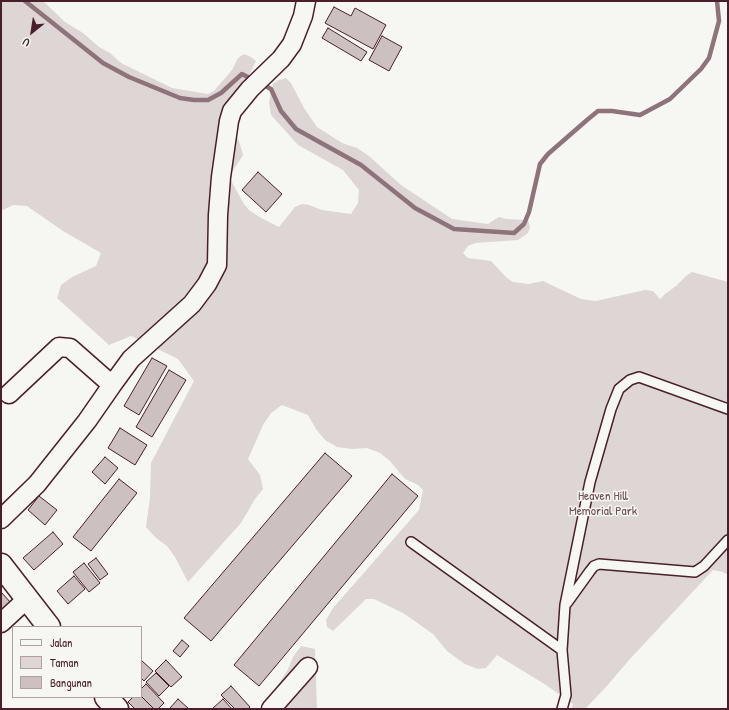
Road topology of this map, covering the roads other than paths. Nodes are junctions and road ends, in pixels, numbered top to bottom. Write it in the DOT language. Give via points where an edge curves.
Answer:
graph roads {
  1 [pos="306,1"];
  2 [pos="112,385"];
  3 [pos="9,394"];
  4 [pos="728,409"];
  5 [pos="1,519"];
  6 [pos="728,540"];
  7 [pos="411,542"];
  8 [pos="1,565"];
  9 [pos="27,599"];
  10 [pos="565,605"];
  11 [pos="1,623"];
  12 [pos="48,626"];
  13 [pos="562,650"];
  14 [pos="308,667"];
  15 [pos="272,709"];
  16 [pos="562,709"];
  1 -- 2 [label="street" via="292,44 232,111 221,184 217,265 192,304 131,359"];
  2 -- 3 [label="street" via="70,348 59,347"];
  2 -- 5 [label="street" via="88,421 37,484"];
  4 -- 10 [label="lane" via="639,377 630,380 619,389 590,482"];
  6 -- 10 [label="lane" via="695,572 599,564 594,566"];
  7 -- 13 [label="lane"];
  8 -- 9 [label="street"];
  9 -- 11 [label="street"];
  9 -- 12 [label="street"];
  10 -- 13 [label="lane"];
  13 -- 16 [label="lane" via="566,695"];
  14 -- 15 [label="street"];
}
